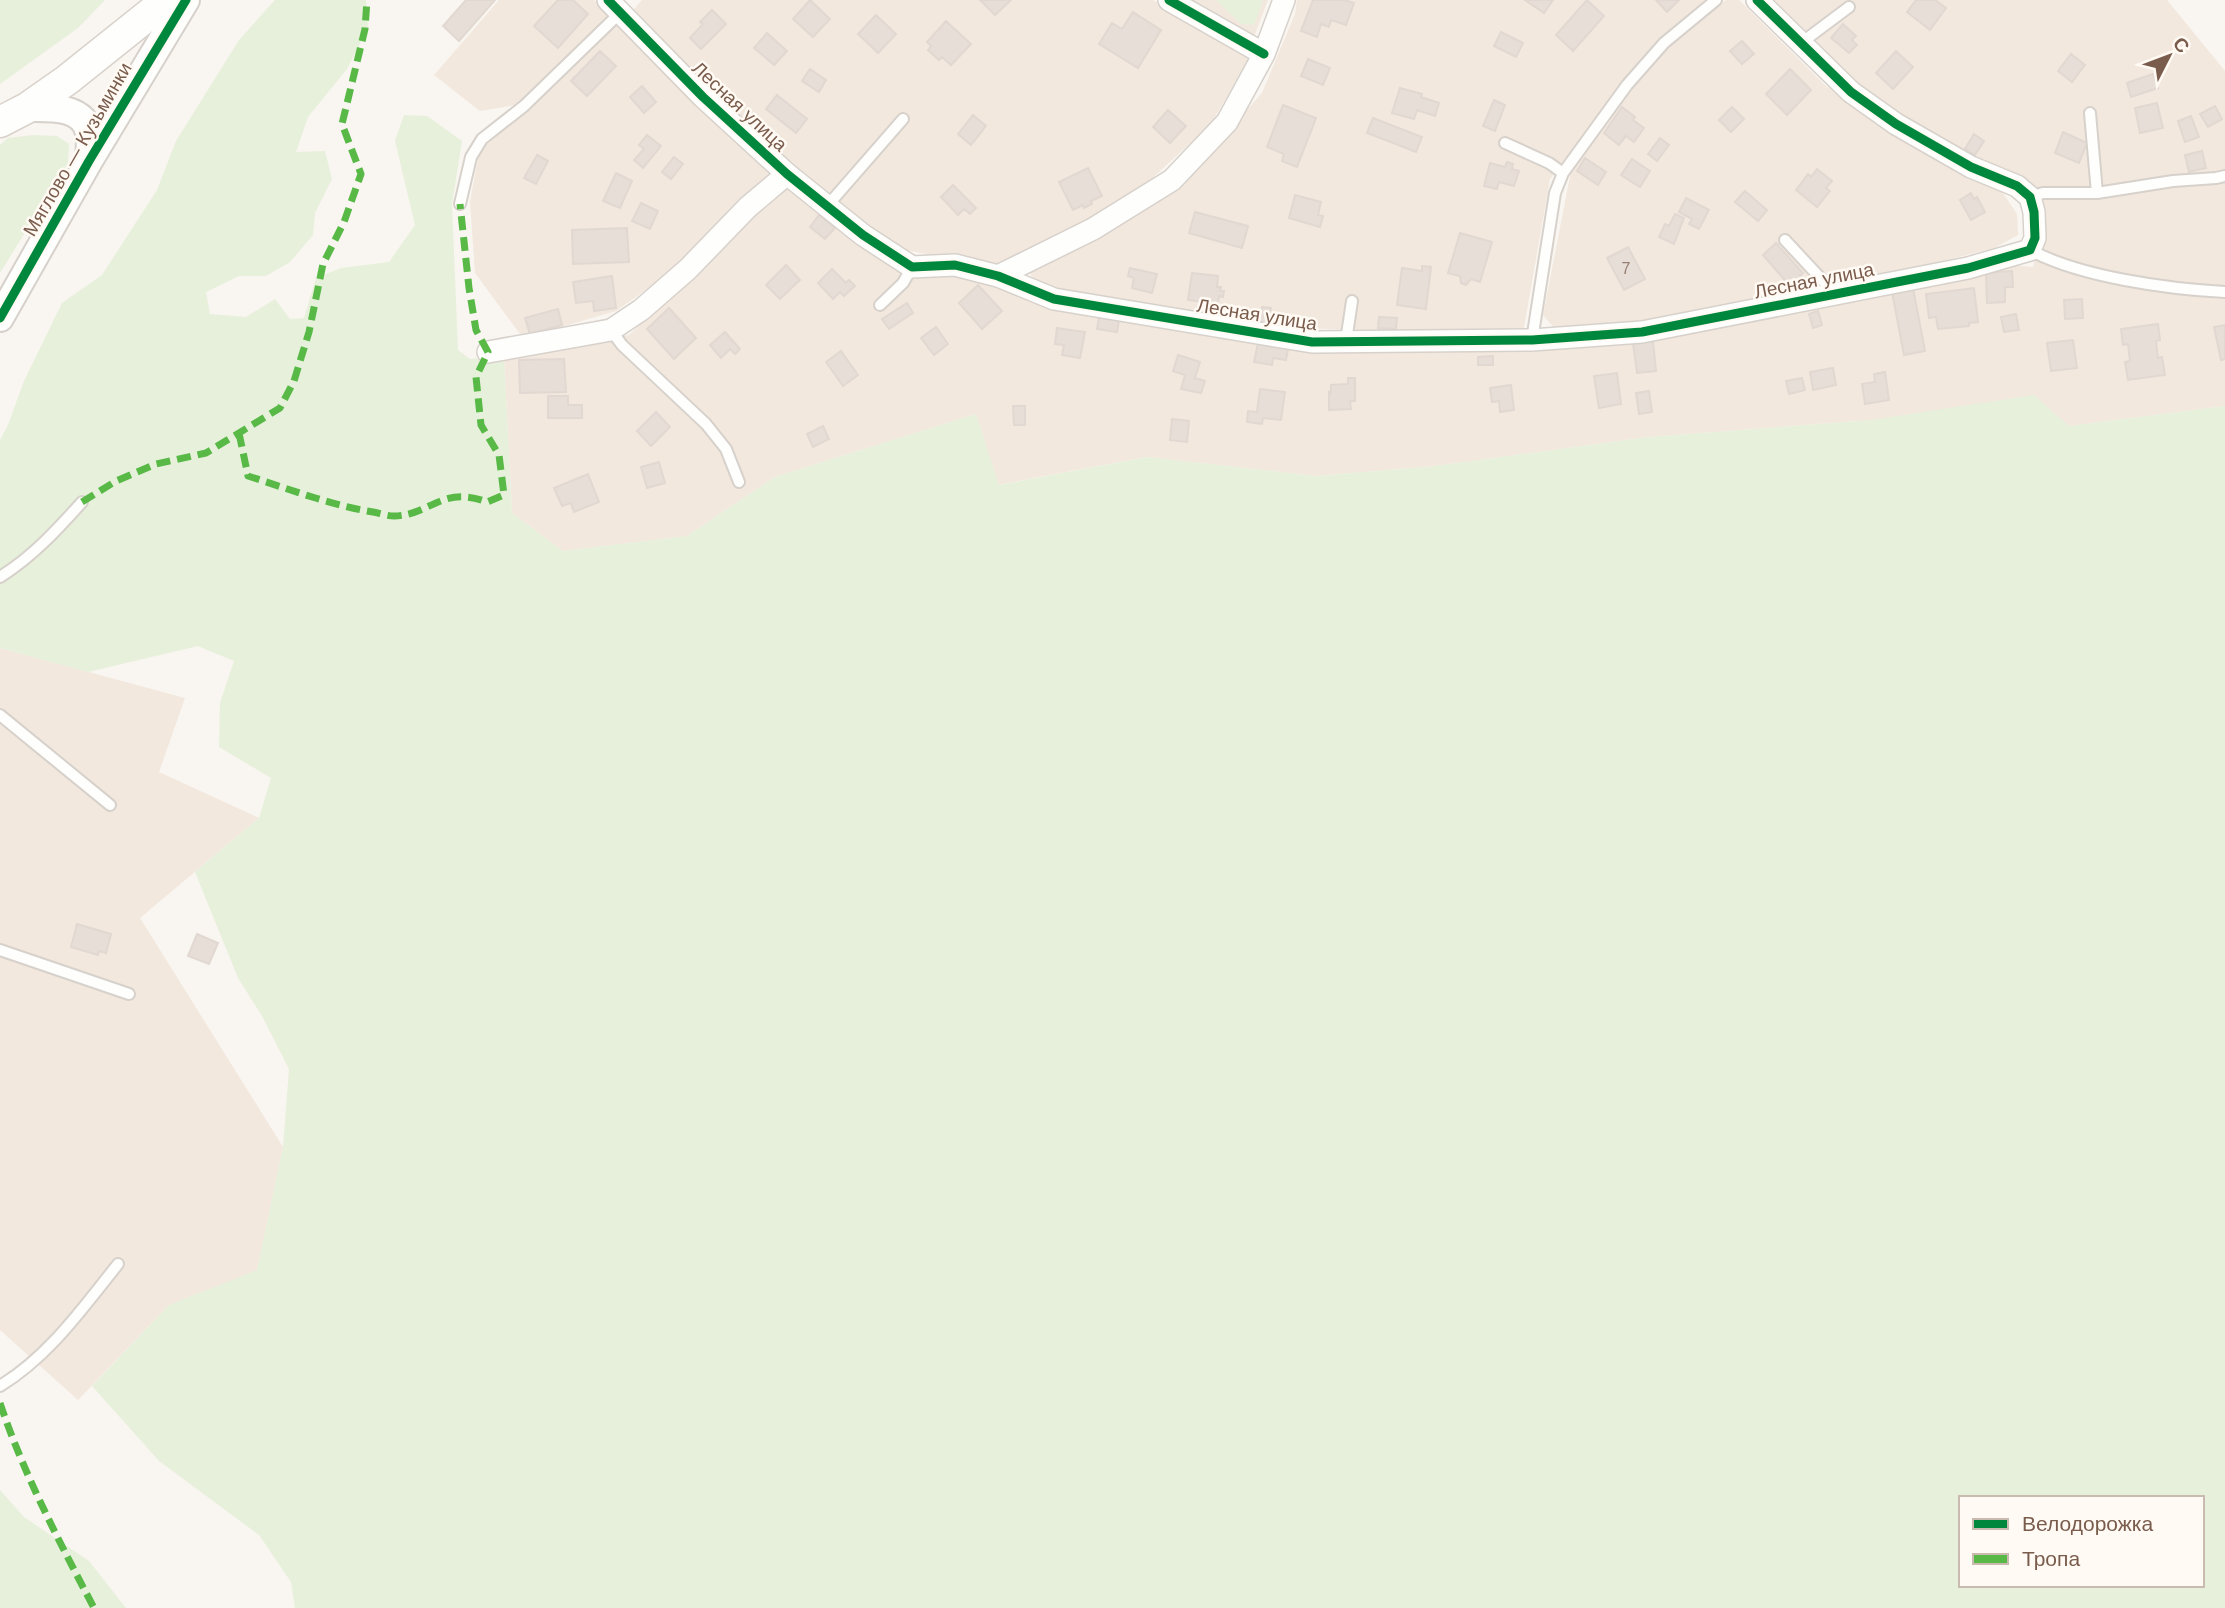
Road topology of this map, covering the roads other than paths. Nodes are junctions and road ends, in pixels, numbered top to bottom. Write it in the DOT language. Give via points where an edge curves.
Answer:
graph roads {
  1 [pos="167,0"];
  2 [pos="186,0"];
  3 [pos="1169,0"];
  4 [pos="1284,0"];
  5 [pos="1716,0"];
  6 [pos="1757,0"];
  7 [pos="620,4"];
  8 [pos="1849,7"];
  9 [pos="1801,43"];
  10 [pos="1264,54"];
  11 [pos="27,108"];
  12 [pos="2090,113"];
  13 [pos="903,119"];
  14 [pos="0,122"];
  15 [pos="1505,143"];
  16 [pos="89,161"];
  17 [pos="1563,173"];
  18 [pos="787,174"];
  19 [pos="2225,176"];
  20 [pos="2097,193"];
  21 [pos="2030,197"];
  22 [pos="460,204"];
  23 [pos="828,205"];
  24 [pos="1785,240"];
  25 [pos="2032,244"];
  26 [pos="912,267"];
  27 [pos="998,276"];
  28 [pos="2225,292"];
  29 [pos="1831,295"];
  30 [pos="1352,301"];
  31 [pos="880,305"];
  32 [pos="0,318"];
  33 [pos="611,330"];
  34 [pos="1532,340"];
  35 [pos="1346,341"];
  36 [pos="488,352"];
  37 [pos="739,482"];
  38 [pos="82,502"];
  39 [pos="0,577"];
  40 [pos="0,715"];
  41 [pos="110,805"];
  42 [pos="0,950"];
  43 [pos="129,994"];
  44 [pos="117,1264"];
  45 [pos="0,1386"];
  1 -- 11 [label="main road"];
  2 -- 16 [label="street, Мяглово — Кузьминки"];
  3 -- 10 [label="street"];
  4 -- 10 [label="street"];
  5 -- 17 [label="lane" via="1664,43"];
  6 -- 9 [label="street"];
  7 -- 18 [label="street, Лесная улица" via="703,97"];
  7 -- 22 [label="lane" via="524,106 482,139 471,157"];
  8 -- 9 [label="lane"];
  9 -- 21 [label="street" via="1851,92 1896,124"];
  10 -- 27 [label="street" via="1227,122 1172,180 1093,229"];
  11 -- 14 [label="main road"];
  11 -- 16 [label="street" via="54,108 83,120 89,132"];
  12 -- 20 [label="lane"];
  13 -- 23 [label="lane"];
  15 -- 17 [label="lane"];
  16 -- 32 [label="street, Мяглово — Кузьминки"];
  17 -- 34 [label="lane" via="1555,193"];
  18 -- 23 [label="street, Лесная улица"];
  18 -- 33 [label="street" via="688,269"];
  19 -- 20 [label="lane"];
  20 -- 21 [label="lane" via="2043,192"];
  21 -- 25 [label="street"];
  23 -- 26 [label="street, Лесная улица"];
  24 -- 29 [label="lane"];
  25 -- 28 [label="lane" via="2048,260 2095,273 2183,290"];
  25 -- 29 [label="street, Лесная улица" via="1968,268"];
  26 -- 27 [label="street, Лесная улица" via="955,265"];
  26 -- 31 [label="lane"];
  27 -- 35 [label="street, Лесная улица" via="1054,299 1312,342"];
  29 -- 34 [label="street, Лесная улица" via="1642,331"];
  30 -- 35 [label="lane"];
  33 -- 36 [label="street"];
  33 -- 37 [label="lane" via="706,424 726,449"];
  34 -- 35 [label="street, Лесная улица"];
  38 -- 39 [label="lane" via="19,566"];
  40 -- 41 [label="lane"];
  42 -- 43 [label="lane"];
  44 -- 45 [label="lane" via="55,1342"];
}
